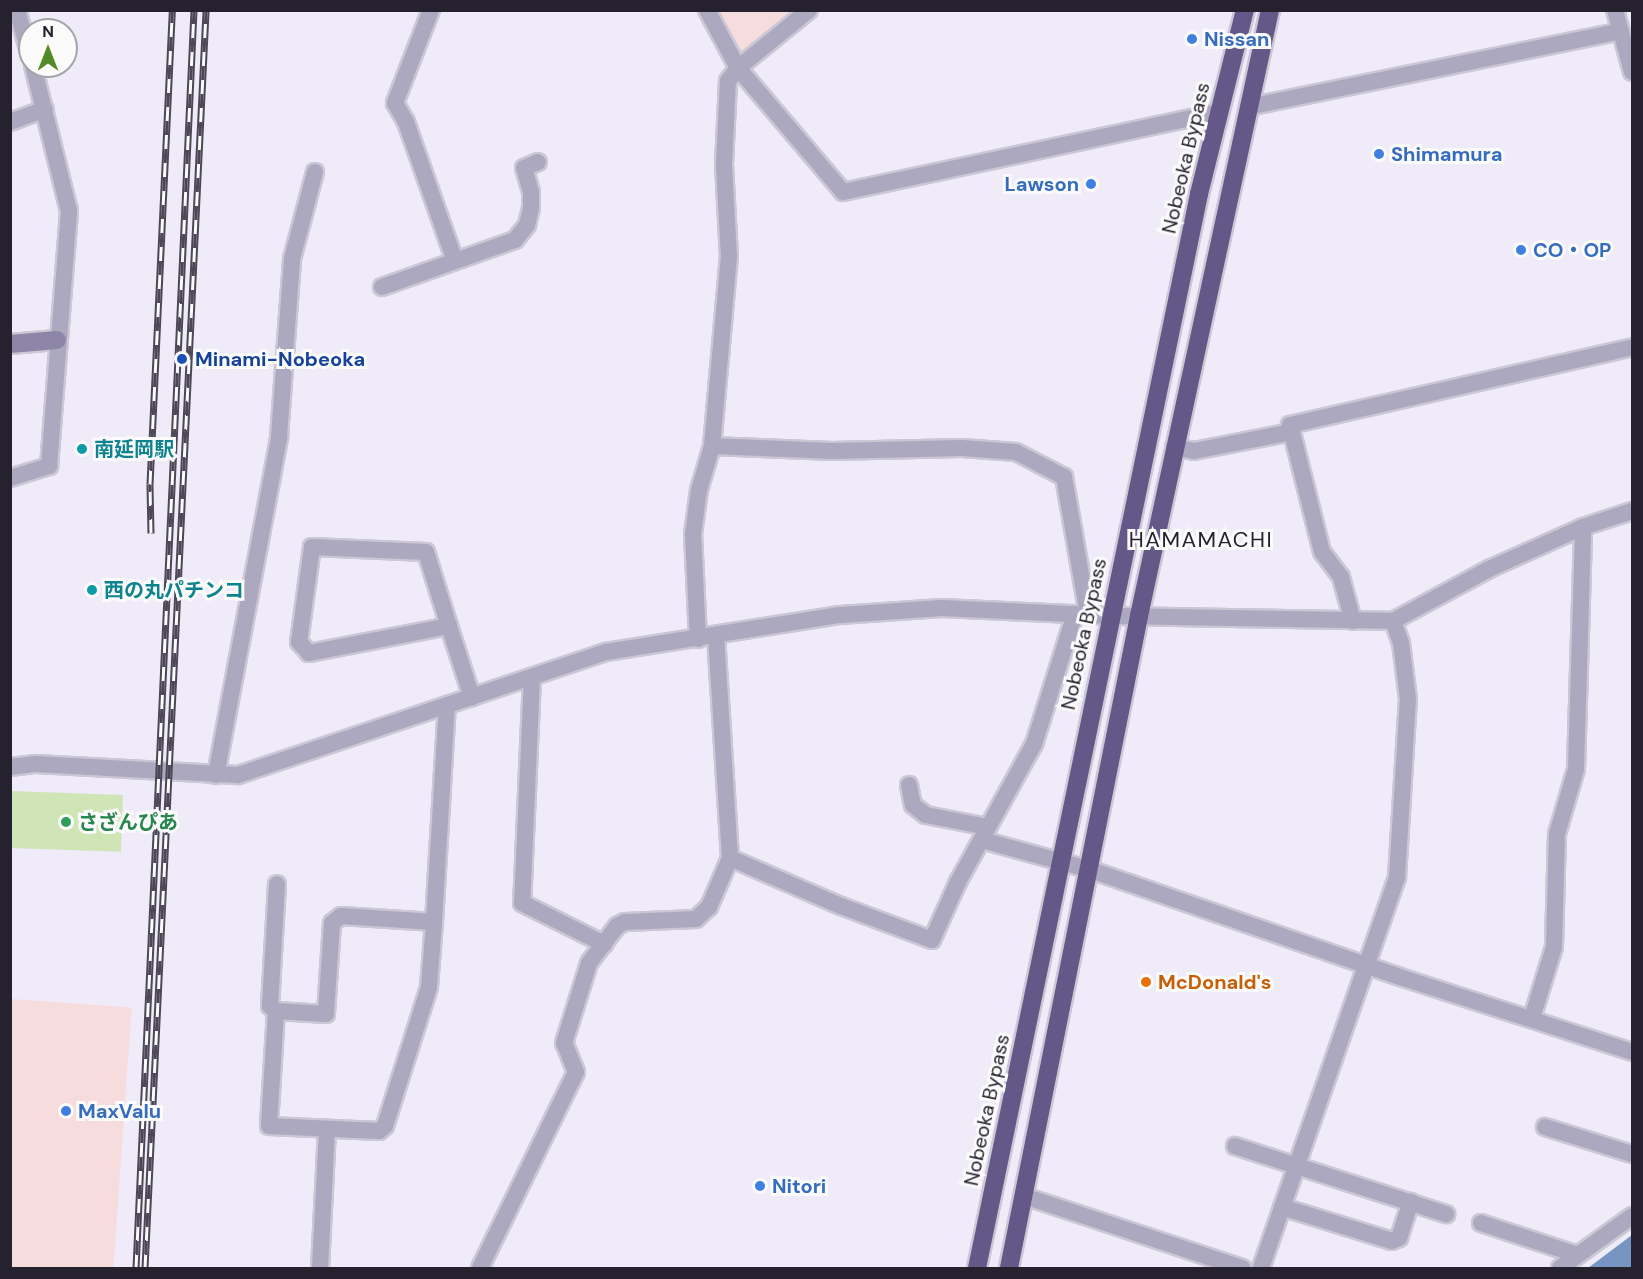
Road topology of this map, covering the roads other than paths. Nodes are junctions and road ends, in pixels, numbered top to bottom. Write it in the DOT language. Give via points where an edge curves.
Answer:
graph roads {
  1 [pos="431,10"];
  2 [pos="707,10"];
  3 [pos="809,10"];
  4 [pos="1245,10"];
  5 [pos="1270,10"];
  6 [pos="1615,10"];
  7 [pos="1620,31"];
  8 [pos="738,68"];
  9 [pos="1632,72"];
  10 [pos="36,78"];
  11 [pos="1248,107"];
  12 [pos="45,109"];
  13 [pos="1220,112"];
  14 [pos="10,122"];
  15 [pos="538,162"];
  16 [pos="315,172"];
  17 [pos="455,261"];
  18 [pos="382,287"];
  19 [pos="57,340"];
  20 [pos="10,344"];
  21 [pos="1632,347"];
  22 [pos="1292,432"];
  23 [pos="712,446"];
  24 [pos="1174,447"];
  25 [pos="10,477"];
  26 [pos="1632,511"];
  27 [pos="1583,527"];
  28 [pos="1081,614"];
  29 [pos="1110,616"];
  30 [pos="1139,616"];
  31 [pos="1353,621"];
  32 [pos="1393,621"];
  33 [pos="449,626"];
  34 [pos="716,637"];
  35 [pos="698,639"];
  36 [pos="532,677"];
  37 [pos="472,697"];
  38 [pos="447,705"];
  39 [pos="10,767"];
  40 [pos="216,775"];
  41 [pos="909,785"];
  42 [pos="985,833"];
  43 [pos="730,858"];
  44 [pos="1060,864"];
  45 [pos="1091,870"];
  46 [pos="277,884"];
  47 [pos="434,922"];
  48 [pos="604,944"];
  49 [pos="1365,963"];
  50 [pos="276,1011"];
  51 [pos="1532,1018"];
  52 [pos="1632,1052"];
  53 [pos="1545,1127"];
  54 [pos="327,1129"];
  55 [pos="1235,1146"];
  56 [pos="1632,1154"];
  57 [pos="1296,1165"];
  58 [pos="1024,1196"];
  59 [pos="1411,1202"];
  60 [pos="1282,1207"];
  61 [pos="1446,1214"];
  62 [pos="1632,1216"];
  63 [pos="1481,1223"];
  64 [pos="1578,1255"];
  65 [pos="320,1269"];
  66 [pos="480,1269"];
  67 [pos="977,1269"];
  68 [pos="1009,1269"];
  69 [pos="1242,1269"];
  70 [pos="1261,1269"];
  71 [pos="1560,1269"];
  1 -- 17 [label="street" via="395,103 406,122"];
  2 -- 8 [label="street"];
  3 -- 8 [label="street"];
  4 -- 13 [label="highway, Nobeoka Bypass"];
  5 -- 11 [label="highway"];
  6 -- 7 [label="street"];
  7 -- 9 [label="street"];
  7 -- 11 [label="street"];
  8 -- 13 [label="street" via="843,192"];
  8 -- 23 [label="street" via="728,81 724,165 729,257"];
  10 -- 12 [label="street"];
  11 -- 24 [label="highway"];
  12 -- 14 [label="street"];
  12 -- 19 [label="street" via="69,211"];
  13 -- 29 [label="highway, Nobeoka Bypass"];
  15 -- 17 [label="street" via="524,168 531,208 527,225 515,240"];
  16 -- 40 [label="street" via="292,258 279,438"];
  17 -- 18 [label="street"];
  19 -- 20 [label="main road"];
  19 -- 25 [label="street" via="49,466"];
  21 -- 22 [label="street" via="1290,425"];
  22 -- 24 [label="street" via="1194,451"];
  22 -- 31 [label="street" via="1322,552 1341,577"];
  23 -- 28 [label="street" via="832,451 962,448 1025,456 1064,477"];
  23 -- 35 [label="street" via="699,490 693,534"];
  24 -- 30 [label="highway"];
  26 -- 27 [label="street"];
  27 -- 32 [label="street" via="1489,569"];
  27 -- 51 [label="street" via="1576,769 1557,834 1554,947"];
  28 -- 29 [label="street"];
  28 -- 34 [label="street" via="942,608 840,615"];
  28 -- 42 [label="street" via="1034,744"];
  29 -- 30 [label="street"];
  29 -- 44 [label="highway, Nobeoka Bypass"];
  30 -- 31 [label="street"];
  30 -- 45 [label="highway"];
  31 -- 32 [label="street"];
  32 -- 49 [label="street" via="1401,643 1408,699 1397,878"];
  33 -- 33 [label="street" via="426,552 312,547 299,642 309,653"];
  33 -- 37 [label="street"];
  34 -- 35 [label="street"];
  34 -- 43 [label="street"];
  35 -- 36 [label="street" via="606,652"];
  36 -- 37 [label="street"];
  36 -- 48 [label="street" via="522,903"];
  37 -- 38 [label="street"];
  38 -- 40 [label="street" via="238,775"];
  38 -- 47 [label="street"];
  39 -- 40 [label="street" via="36,764"];
  41 -- 42 [label="street" via="914,805 926,815"];
  42 -- 43 [label="street" via="932,939 841,906"];
  42 -- 44 [label="street"];
  43 -- 48 [label="street" via="709,908 696,919 625,922"];
  44 -- 45 [label="street"];
  44 -- 67 [label="highway, Nobeoka Bypass"];
  45 -- 49 [label="street"];
  45 -- 58 [label="highway"];
  46 -- 50 [label="street" via="270,1006"];
  47 -- 50 [label="street" via="341,916 332,923 326,1014"];
  47 -- 54 [label="street" via="429,987 385,1126 379,1131"];
  48 -- 66 [label="street" via="589,963 564,1043 576,1072"];
  49 -- 51 [label="street"];
  49 -- 57 [label="street"];
  50 -- 54 [label="street" via="269,1126"];
  51 -- 52 [label="street"];
  53 -- 56 [label="street"];
  54 -- 65 [label="street"];
  55 -- 57 [label="street"];
  57 -- 59 [label="street"];
  57 -- 60 [label="street"];
  58 -- 68 [label="highway"];
  58 -- 69 [label="street"];
  59 -- 60 [label="street" via="1399,1238 1392,1242"];
  59 -- 61 [label="street"];
  60 -- 70 [label="street"];
  62 -- 64 [label="street"];
  63 -- 64 [label="street"];
  64 -- 71 [label="street"];
}
